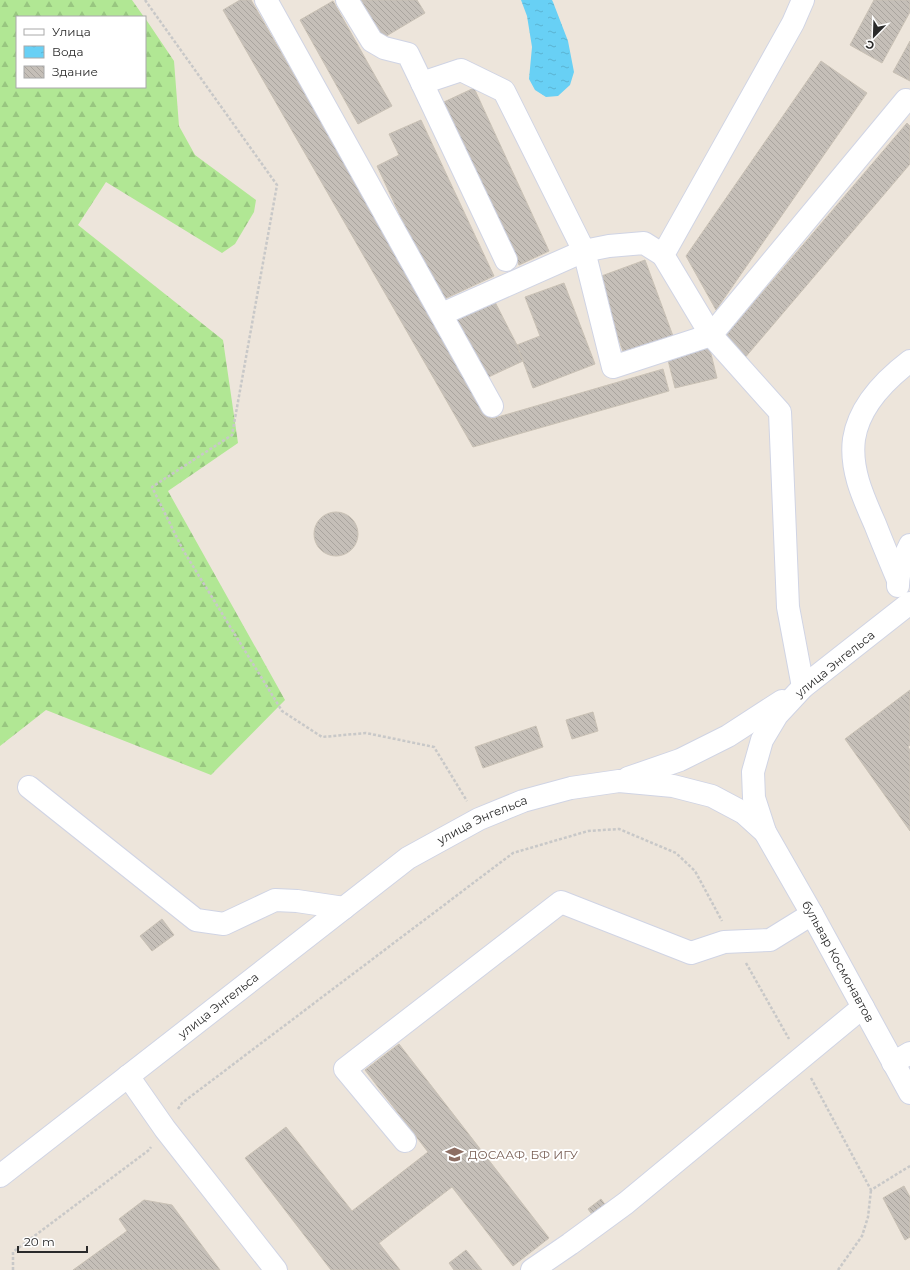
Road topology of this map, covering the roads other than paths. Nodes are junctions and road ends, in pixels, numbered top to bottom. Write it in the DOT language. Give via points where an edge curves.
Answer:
graph roads {
  1 [pos="266,0"];
  2 [pos="347,0"];
  3 [pos="803,0"];
  4 [pos="422,83"];
  5 [pos="910,101"];
  6 [pos="584,251"];
  7 [pos="663,255"];
  8 [pos="506,260"];
  9 [pos="442,314"];
  10 [pos="711,336"];
  11 [pos="910,361"];
  12 [pos="492,406"];
  13 [pos="910,545"];
  14 [pos="898,580"];
  15 [pos="904,608"];
  16 [pos="803,687"];
  17 [pos="619,781"];
  18 [pos="29,787"];
  19 [pos="764,832"];
  20 [pos="344,908"];
  21 [pos="812,914"];
  22 [pos="862,1007"];
  23 [pos="902,1058"];
  24 [pos="128,1076"];
  25 [pos="910,1093"];
  26 [pos="405,1141"];
  27 [pos="0,1176"];
  28 [pos="276,1270"];
  29 [pos="532,1270"];
  1 -- 9 [label="street"];
  2 -- 4 [label="street" via="372,41 384,48 408,54"];
  3 -- 7 [label="street" via="793,23"];
  4 -- 6 [label="street" via="461,70 504,91"];
  4 -- 8 [label="street"];
  5 -- 10 [label="street" via="906,100"];
  6 -- 7 [label="street" via="644,243"];
  6 -- 9 [label="street"];
  6 -- 10 [label="street" via="613,366"];
  7 -- 10 [label="street"];
  9 -- 12 [label="street"];
  10 -- 16 [label="street" via="780,412 788,607"];
  11 -- 14 [label="street" via="876,393 862,415 854,438 854,462 859,487"];
  13 -- 14 [label="street"];
  14 -- 15 [label="street"];
  15 -- 16 [label="street, улица Энгельса"];
  16 -- 17 [label="street" via="728,736 680,760"];
  16 -- 19 [label="street, улица Энгельса" via="777,715 762,740 753,772 754,798"];
  17 -- 19 [label="street, улица Энгельса" via="673,786 712,796 744,813"];
  17 -- 20 [label="street, улица Энгельса" via="571,788 523,801 479,819 408,858"];
  18 -- 20 [label="street" via="196,920 224,924 275,900"];
  19 -- 21 [label="street, бульвар Космонавтов"];
  20 -- 24 [label="street, улица Энгельса"];
  21 -- 22 [label="street, бульвар Космонавтов"];
  21 -- 26 [label="street" via="770,940 724,942 691,953 561,902 345,1069"];
  22 -- 23 [label="street, бульвар Космонавтов"];
  22 -- 29 [label="street" via="626,1203"];
  23 -- 25 [label="street, бульвар Космонавтов"];
  24 -- 27 [label="street, улица Энгельса"];
  24 -- 28 [label="street"];
}
